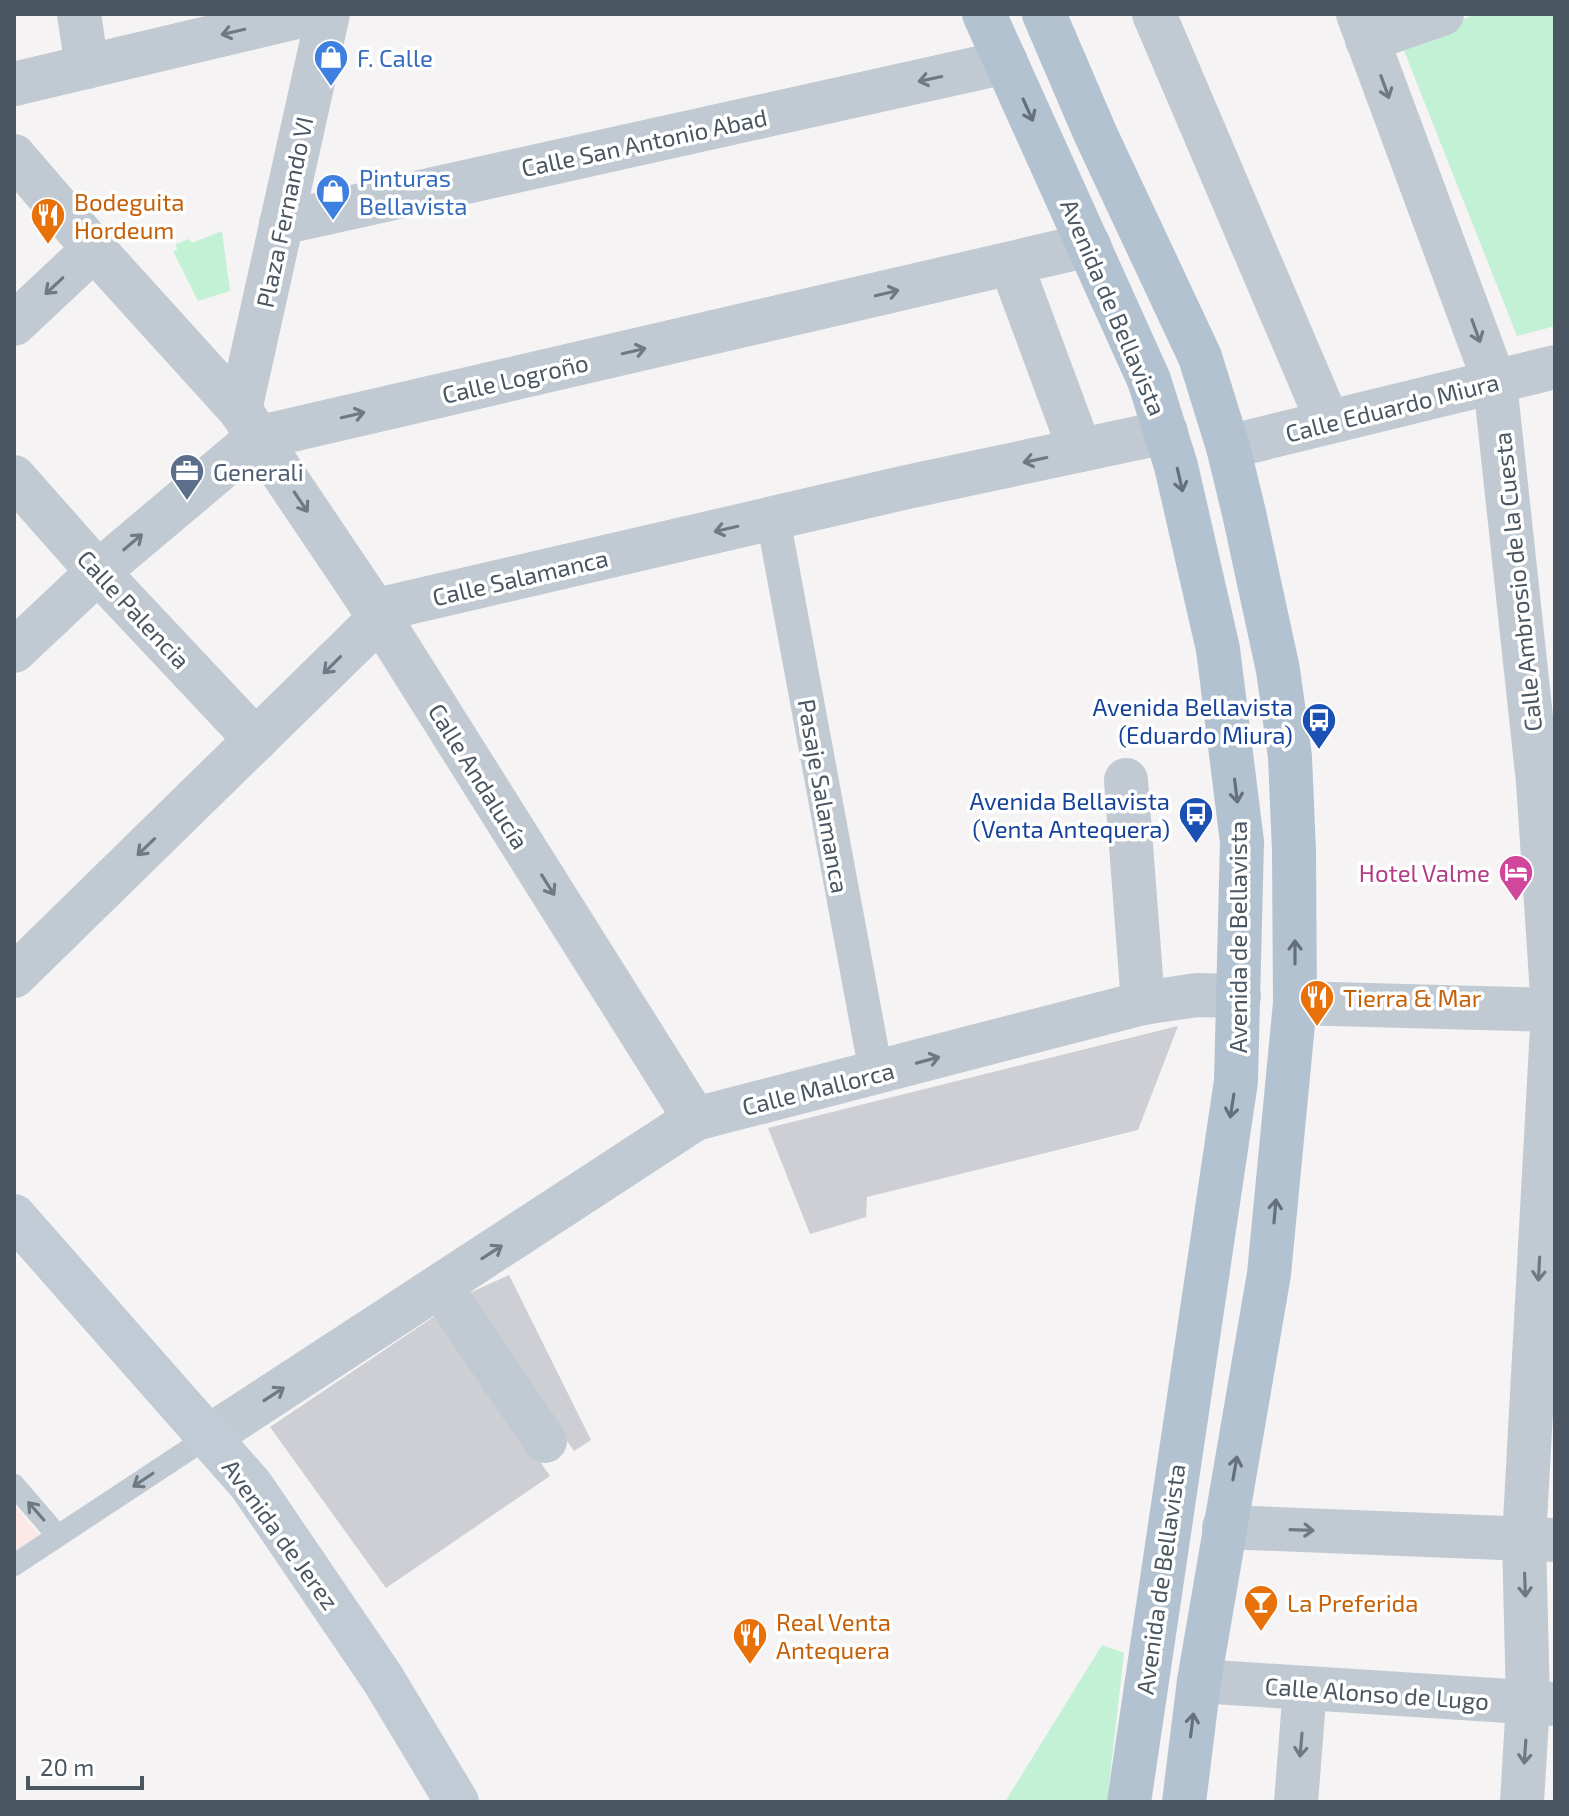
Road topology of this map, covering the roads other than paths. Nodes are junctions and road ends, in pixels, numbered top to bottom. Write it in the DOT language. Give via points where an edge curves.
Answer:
graph roads {
  1 [pos="79,14"];
  2 [pos="309,14"];
  3 [pos="328,14"];
  4 [pos="984,14"];
  5 [pos="1044,14"];
  6 [pos="1154,14"];
  7 [pos="1442,14"];
  8 [pos="1362,27"];
  9 [pos="1006,62"];
  10 [pos="87,67"];
  11 [pos="14,84"];
  12 [pos="14,156"];
  13 [pos="281,223"];
  14 [pos="1089,245"];
  15 [pos="94,249"];
  16 [pos="1011,264"];
  17 [pos="14,324"];
  18 [pos="1555,367"];
  19 [pos="1495,383"];
  20 [pos="1328,422"];
  21 [pos="249,424"];
  22 [pos="1166,432"];
  23 [pos="1228,447"];
  24 [pos="1080,450"];
  25 [pos="14,477"];
  26 [pos="773,518"];
  27 [pos="98,572"];
  28 [pos="380,618"];
  29 [pos="14,651"];
  30 [pos="256,740"];
  31 [pos="1126,780"];
  32 [pos="1546,781"];
  33 [pos="14,976"];
  34 [pos="1239,996"];
  35 [pos="1143,1003"];
  36 [pos="1295,1003"];
  37 [pos="1554,1010"];
  38 [pos="876,1073"];
  39 [pos="695,1119"];
  40 [pos="14,1216"];
  41 [pos="440,1286"];
  42 [pos="208,1437"];
  43 [pos="545,1441"];
  44 [pos="14,1485"];
  45 [pos="1224,1527"];
  46 [pos="58,1536"];
  47 [pos="1540,1540"];
  48 [pos="14,1565"];
  49 [pos="1199,1681"];
  50 [pos="1305,1688"];
  51 [pos="1542,1703"];
  52 [pos="457,1802"];
  53 [pos="1129,1802"];
  54 [pos="1184,1802"];
  55 [pos="1296,1802"];
  56 [pos="1522,1802"];
  1 -- 10 [label="street"];
  2 -- 10 [label="street, one-way"];
  3 -- 13 [label="street, Plaza Fernando VI"];
  4 -- 9 [label="main road, Avenida de Bellavista"];
  5 -- 23 [label="main road" via="1185,321"];
  6 -- 20 [label="street"];
  7 -- 8 [label="street"];
  8 -- 19 [label="street, Calle Ambrosio de la Cuesta, one-way"];
  9 -- 13 [label="street, Calle San Antonio Abad, one-way"];
  9 -- 14 [label="main road, Avenida de Bellavista, one-way"];
  10 -- 11 [label="street"];
  12 -- 15 [label="street"];
  13 -- 21 [label="street, Plaza Fernando VI"];
  14 -- 16 [label="street, Calle Logroño"];
  14 -- 22 [label="main road, Avenida de Bellavista" via="1149,380"];
  15 -- 17 [label="street, one-way"];
  15 -- 21 [label="street"];
  21 -- 16 [label="street, Calle Logroño, one-way"];
  16 -- 24 [label="street"];
  18 -- 19 [label="street, Calle Eduardo Miura"];
  19 -- 20 [label="street, Calle Eduardo Miura"];
  19 -- 32 [label="street, Calle Ambrosio de la Cuesta"];
  20 -- 23 [label="street, Calle Eduardo Miura"];
  27 -- 21 [label="street, Calle Logroño, one-way"];
  21 -- 28 [label="street, Calle Andalucía, one-way"];
  22 -- 24 [label="street, Calle Salamanca"];
  22 -- 34 [label="main road, Avenida de Bellavista, one-way" via="1218,649 1242,842"];
  36 -- 23 [label="main road, one-way" via="1290,757 1278,670"];
  24 -- 26 [label="street, Calle Salamanca, one-way"];
  25 -- 27 [label="street, Calle Palencia"];
  26 -- 28 [label="street, Calle Salamanca, one-way" via="386,608"];
  26 -- 38 [label="street, Pasaje Salamanca"];
  27 -- 29 [label="street, Calle Logroño"];
  27 -- 30 [label="street, Calle Palencia"];
  28 -- 30 [label="street, Calle Salamanca, one-way"];
  28 -- 39 [label="street, Calle Andalucía, one-way"];
  30 -- 33 [label="street, Calle Salamanca, one-way"];
  31 -- 35 [label="street"];
  32 -- 37 [label="street, Calle Ambrosio de la Cuesta"];
  34 -- 35 [label="street, Calle Mallorca" via="1197,995"];
  34 -- 53 [label="main road, Avenida de Bellavista, one-way" via="1236,1081"];
  38 -- 35 [label="street, Calle Mallorca, one-way"];
  36 -- 37 [label="street"];
  45 -- 36 [label="main road, one-way" via="1269,1274"];
  37 -- 47 [label="street, Calle Ambrosio de la Cuesta, one-way"];
  38 -- 39 [label="street, Calle Mallorca"];
  41 -- 39 [label="street, Calle Mallorca, one-way"];
  40 -- 42 [label="main road, Avenida de Jerez"];
  42 -- 41 [label="street, Calle Mallorca, one-way"];
  41 -- 43 [label="street"];
  42 -- 46 [label="lane, one-way"];
  42 -- 52 [label="main road, Avenida de Jerez" via="251,1485 383,1679"];
  46 -- 44 [label="lane, one-way"];
  45 -- 47 [label="street, one-way"];
  45 -- 49 [label="main road"];
  46 -- 48 [label="lane"];
  47 -- 51 [label="street, Calle Ambrosio de la Cuesta, one-way"];
  49 -- 50 [label="street, Calle Alonso de Lugo"];
  54 -- 49 [label="main road, one-way"];
  50 -- 51 [label="street, Calle Alonso de Lugo"];
  50 -- 55 [label="street, one-way"];
  51 -- 56 [label="street, Calle Ambrosio de la Cuesta, one-way"];
}
